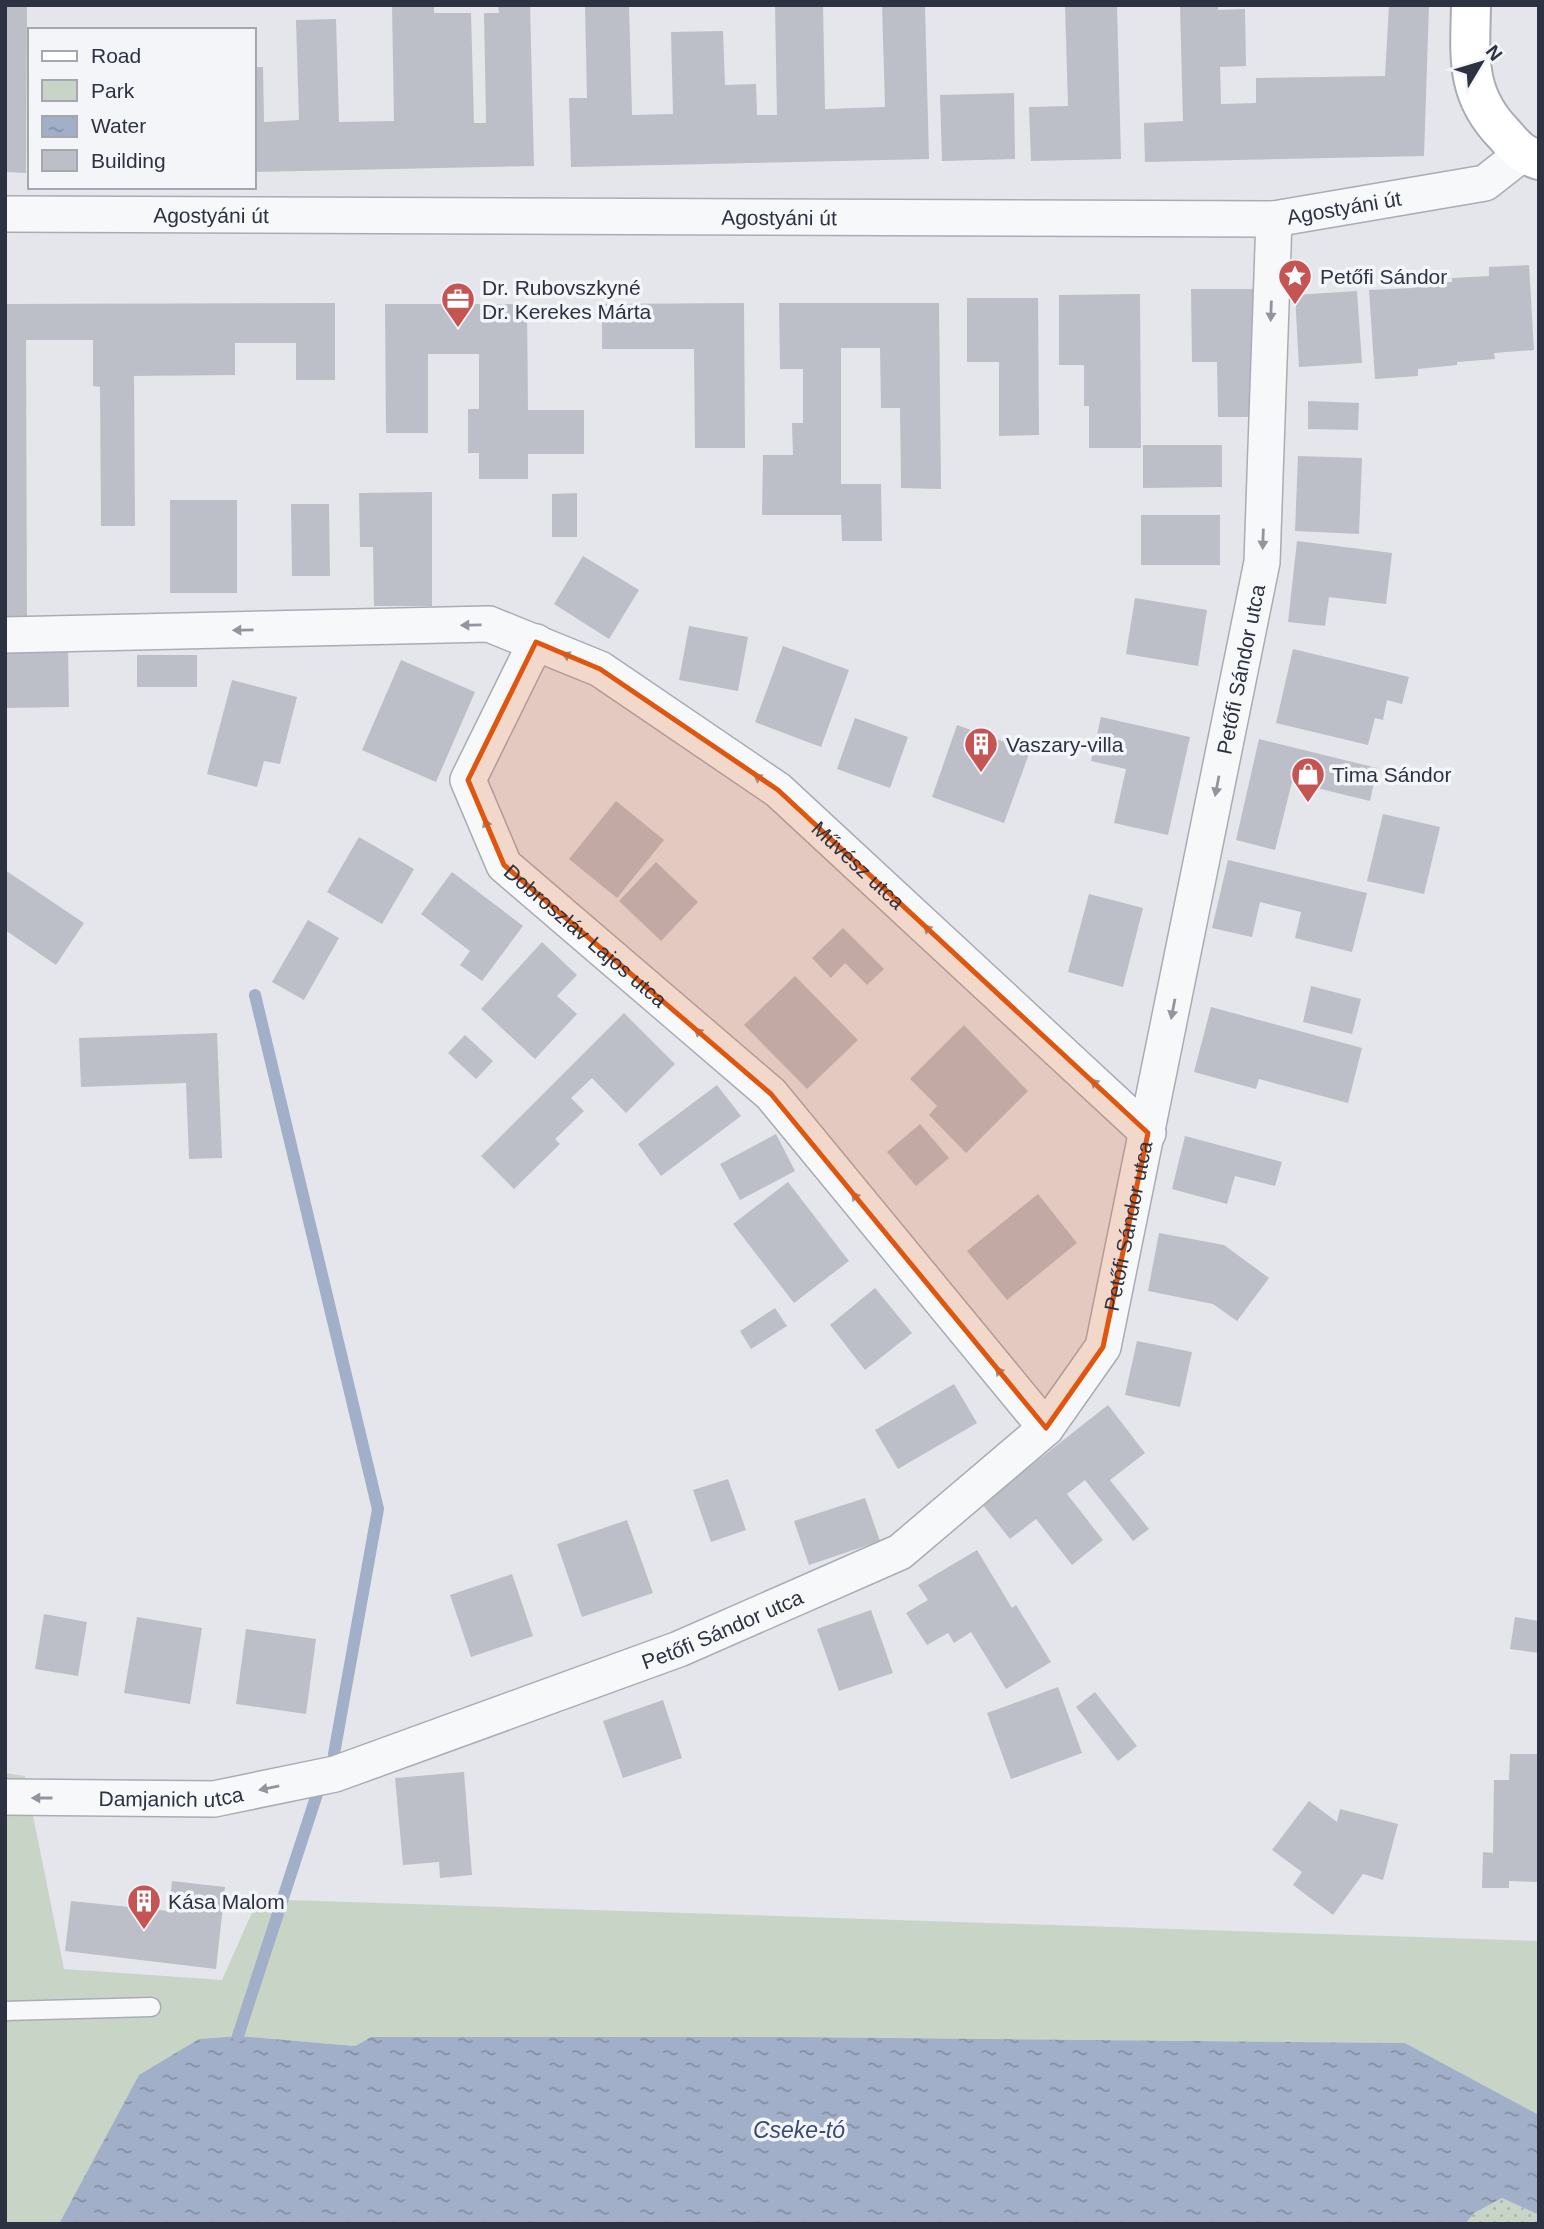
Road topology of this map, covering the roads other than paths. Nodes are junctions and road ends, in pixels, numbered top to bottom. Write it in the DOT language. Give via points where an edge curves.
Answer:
graph roads {
  1 [pos="1471,5"];
  2 [pos="1530,157"];
  3 [pos="5,214"];
  4 [pos="1274,219"];
  5 [pos="5,635"];
  6 [pos="536,642"];
  7 [pos="1148,1133"];
  8 [pos="1046,1428"];
  9 [pos="335,1774"];
  10 [pos="5,1797"];
  11 [pos="151,2007"];
  12 [pos="5,2011"];
  1 -- 2 [label="main road" via="1475,90 1488,118"];
  2 -- 4 [label="street, Agostyáni út" via="1485,183"];
  3 -- 4 [label="street, Agostyáni út"];
  4 -- 7 [label="street, Petőfi Sándor utca, one-way" via="1262,562"];
  6 -- 5 [label="street, one-way" via="489,624"];
  7 -- 6 [label="street, Művész utca, one-way" via="778,790 600,669"];
  8 -- 6 [label="street, Dobroszláv Lajos utca, one-way" via="771,1094 504,865 468,780"];
  7 -- 8 [label="street, Petőfi Sándor utca" via="1103,1347"];
  8 -- 9 [label="street, Petőfi Sándor utca" via="901,1552 679,1649"];
  9 -- 10 [label="street, Damjanich utca, one-way" via="214,1799"];
  11 -- 12 [label="lane"];
}
